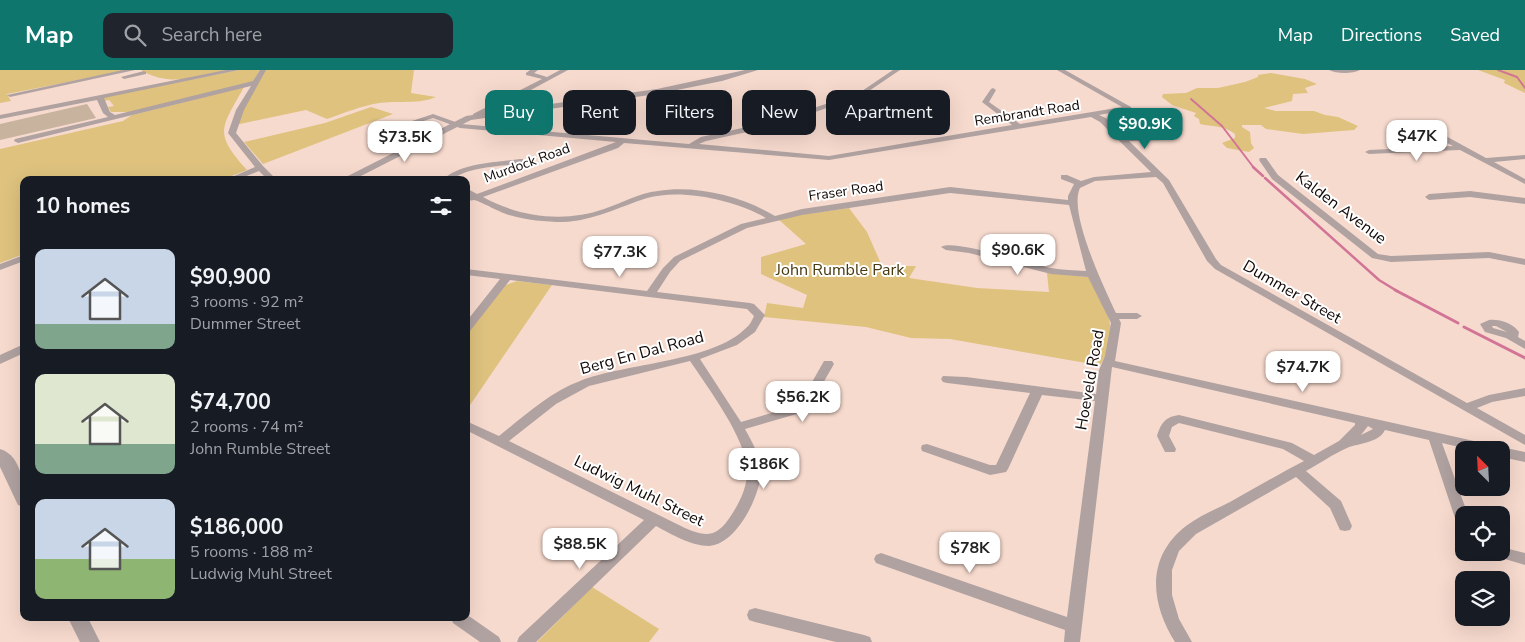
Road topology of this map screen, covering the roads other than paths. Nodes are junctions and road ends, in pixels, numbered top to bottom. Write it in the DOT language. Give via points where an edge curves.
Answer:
graph roads {
  1 [pos="132,70"];
  2 [pos="236,70"];
  3 [pos="263,70"];
  4 [pos="535,70"];
  5 [pos="565,70"];
  6 [pos="754,70"];
  7 [pos="896,70"];
  8 [pos="1060,70"];
  9 [pos="1333,70"];
  10 [pos="1356,70"];
  11 [pos="143,73"];
  12 [pos="156,78"];
  13 [pos="548,79"];
  14 [pos="170,82"];
  15 [pos="257,82"];
  16 [pos="993,90"];
  17 [pos="10,95"];
  18 [pos="34,95"];
  19 [pos="98,96"];
  20 [pos="1093,115"];
  21 [pos="114,116"];
  22 [pos="476,116"];
  23 [pos="0,117"];
  24 [pos="454,124"];
  25 [pos="1420,125"];
  26 [pos="401,126"];
  27 [pos="1020,127"];
  28 [pos="1167,138"];
  29 [pos="1123,139"];
  30 [pos="624,140"];
  31 [pos="18,141"];
  32 [pos="690,146"];
  33 [pos="1464,148"];
  34 [pos="1369,152"];
  35 [pos="1525,156"];
  36 [pos="1488,160"];
  37 [pos="520,161"];
  38 [pos="1267,163"];
  39 [pos="260,168"];
  40 [pos="1160,174"];
  41 [pos="239,176"];
  42 [pos="269,176"];
  43 [pos="353,176"];
  44 [pos="454,176"];
  45 [pos="1064,177"];
  46 [pos="1525,182"];
  47 [pos="1081,184"];
  48 [pos="1525,192"];
  49 [pos="1430,198"];
  50 [pos="470,199"];
  51 [pos="1525,201"];
  52 [pos="1072,204"];
  53 [pos="772,218"];
  54 [pos="946,248"];
  55 [pos="20,260"];
  56 [pos="1525,262"];
  57 [pos="0,267"];
  58 [pos="470,272"];
  59 [pos="1092,274"];
  60 [pos="507,277"];
  61 [pos="650,294"];
  62 [pos="1114,316"];
  63 [pos="1137,316"];
  64 [pos="470,324"];
  65 [pos="1510,336"];
  66 [pos="1525,346"];
  67 [pos="20,350"];
  68 [pos="693,357"];
  69 [pos="0,360"];
  70 [pos="1108,363"];
  71 [pos="828,364"];
  72 [pos="947,379"];
  73 [pos="1037,392"];
  74 [pos="1525,392"];
  75 [pos="1101,398"];
  76 [pos="1466,408"];
  77 [pos="1360,420"];
  78 [pos="1380,425"];
  79 [pos="737,427"];
  80 [pos="470,428"];
  81 [pos="1434,437"];
  82 [pos="501,441"];
  83 [pos="1525,441"];
  84 [pos="1455,442"];
  85 [pos="1344,444"];
  86 [pos="927,448"];
  87 [pos="1170,449"];
  88 [pos="1510,454"];
  89 [pos="0,455"];
  90 [pos="1525,457"];
  91 [pos="1315,461"];
  92 [pos="1297,470"];
  93 [pos="20,491"];
  94 [pos="1458,506"];
  95 [pos="654,519"];
  96 [pos="1345,526"];
  97 [pos="1510,555"];
  98 [pos="881,559"];
  99 [pos="1525,559"];
  100 [pos="755,615"];
  101 [pos="80,621"];
  102 [pos="464,621"];
  103 [pos="1074,626"];
  104 [pos="90,642"];
  105 [pos="493,642"];
  106 [pos="525,642"];
  107 [pos="864,642"];
  108 [pos="1072,642"];
  109 [pos="1184,642"];
  1 -- 17 [label="street"];
  2 -- 14 [label="street"];
  3 -- 15 [label="street"];
  4 -- 13 [label="street" via="528,74"];
  5 -- 13 [label="street"];
  6 -- 22 [label="street" via="650,94"];
  7 -- 32 [label="street" via="862,94 776,123 711,137"];
  8 -- 20 [label="street, Rembrandt Road" via="1129,108"];
  9 -- 10 [label="street"];
  11 -- 18 [label="street"];
  12 -- 14 [label="street"];
  13 -- 22 [label="street"];
  14 -- 19 [label="street"];
  15 -- 21 [label="street"];
  15 -- 39 [label="street" via="235,121 232,133"];
  16 -- 27 [label="street" via="985,102"];
  19 -- 21 [label="street" via="107,112"];
  19 -- 23 [label="street"];
  20 -- 27 [label="street, Rembrandt Road"];
  20 -- 29 [label="street, Dummer Street"];
  21 -- 31 [label="street"];
  22 -- 24 [label="street"];
  24 -- 26 [label="street, Rembrandt Road" via="433,116"];
  24 -- 30 [label="street, Rembrandt Road"];
  24 -- 43 [label="street"];
  25 -- 33 [label="street"];
  27 -- 32 [label="street, Rembrandt Road" via="833,157"];
  28 -- 29 [label="street"];
  29 -- 40 [label="street, Dummer Street"];
  30 -- 32 [label="street, Rembrandt Road"];
  30 -- 50 [label="street, Murdock Road"];
  33 -- 34 [label="street"];
  33 -- 36 [label="street"];
  35 -- 36 [label="street"];
  36 -- 46 [label="street"];
  37 -- 44 [label="street" via="457,172"];
  38 -- 56 [label="street, Kalden Avenue" via="1275,177 1375,256 1391,259 1489,255"];
  39 -- 41 [label="street"];
  39 -- 42 [label="street"];
  40 -- 47 [label="street" via="1105,177"];
  40 -- 76 [label="street, Dummer Street" via="1218,267"];
  45 -- 47 [label="street"];
  47 -- 52 [label="street" via="1073,192"];
  48 -- 51 [label="street"];
  49 -- 51 [label="street" via="1475,194"];
  50 -- 53 [label="street" via="513,213 557,220 596,214 652,194 684,193 733,200"];
  52 -- 53 [label="street, Fraser Road" via="950,190"];
  52 -- 59 [label="street, Hoeveld Road"];
  53 -- 61 [label="street, Fraser Road" via="724,234 683,255 666,270"];
  54 -- 59 [label="street" via="970,250 1051,271"];
  55 -- 57 [label="street"];
  58 -- 60 [label="street"];
  59 -- 62 [label="street, Hoeveld Road"];
  60 -- 61 [label="street"];
  60 -- 64 [label="street"];
  61 -- 68 [label="street, Berg En Dal Road" via="750,306 759,312 757,321 739,341"];
  62 -- 63 [label="street"];
  62 -- 70 [label="street, Hoeveld Road" via="1116,328"];
  65 -- 66 [label="street"];
  67 -- 69 [label="street"];
  68 -- 79 [label="street, Ludwig Muhl Street"];
  68 -- 82 [label="street, Berg En Dal Road" via="603,378 572,389 544,406"];
  70 -- 75 [label="street, Hoeveld Road"];
  70 -- 77 [label="street"];
  71 -- 79 [label="street" via="803,408"];
  72 -- 73 [label="street"];
  73 -- 75 [label="street"];
  73 -- 86 [label="street" via="1001,469 990,470"];
  74 -- 76 [label="street" via="1489,399"];
  75 -- 103 [label="street, Hoeveld Road"];
  76 -- 83 [label="street, Dummer Street"];
  77 -- 78 [label="street"];
  77 -- 85 [label="street" via="1362,426"];
  78 -- 81 [label="street"];
  78 -- 85 [label="street" via="1379,431"];
  79 -- 95 [label="street, Ludwig Muhl Street" via="751,456 754,472 732,527 719,539 706,542"];
  80 -- 82 [label="street, Ludwig Muhl Street"];
  81 -- 84 [label="street"];
  81 -- 94 [label="street"];
  82 -- 95 [label="street, Ludwig Muhl Street"];
  85 -- 91 [label="street"];
  87 -- 91 [label="street" via="1163,436 1166,426 1170,421 1179,419 1287,446"];
  88 -- 90 [label="street"];
  89 -- 93 [label="street"];
  91 -- 92 [label="street"];
  92 -- 96 [label="street" via="1336,505"];
  92 -- 109 [label="street" via="1191,530 1174,548 1166,563 1164,595"];
  95 -- 106 [label="street"];
  97 -- 99 [label="street"];
  98 -- 103 [label="street"];
  100 -- 107 [label="street"];
  101 -- 104 [label="street"];
  102 -- 105 [label="street"];
  103 -- 108 [label="street, Hoeveld Road"];
}
